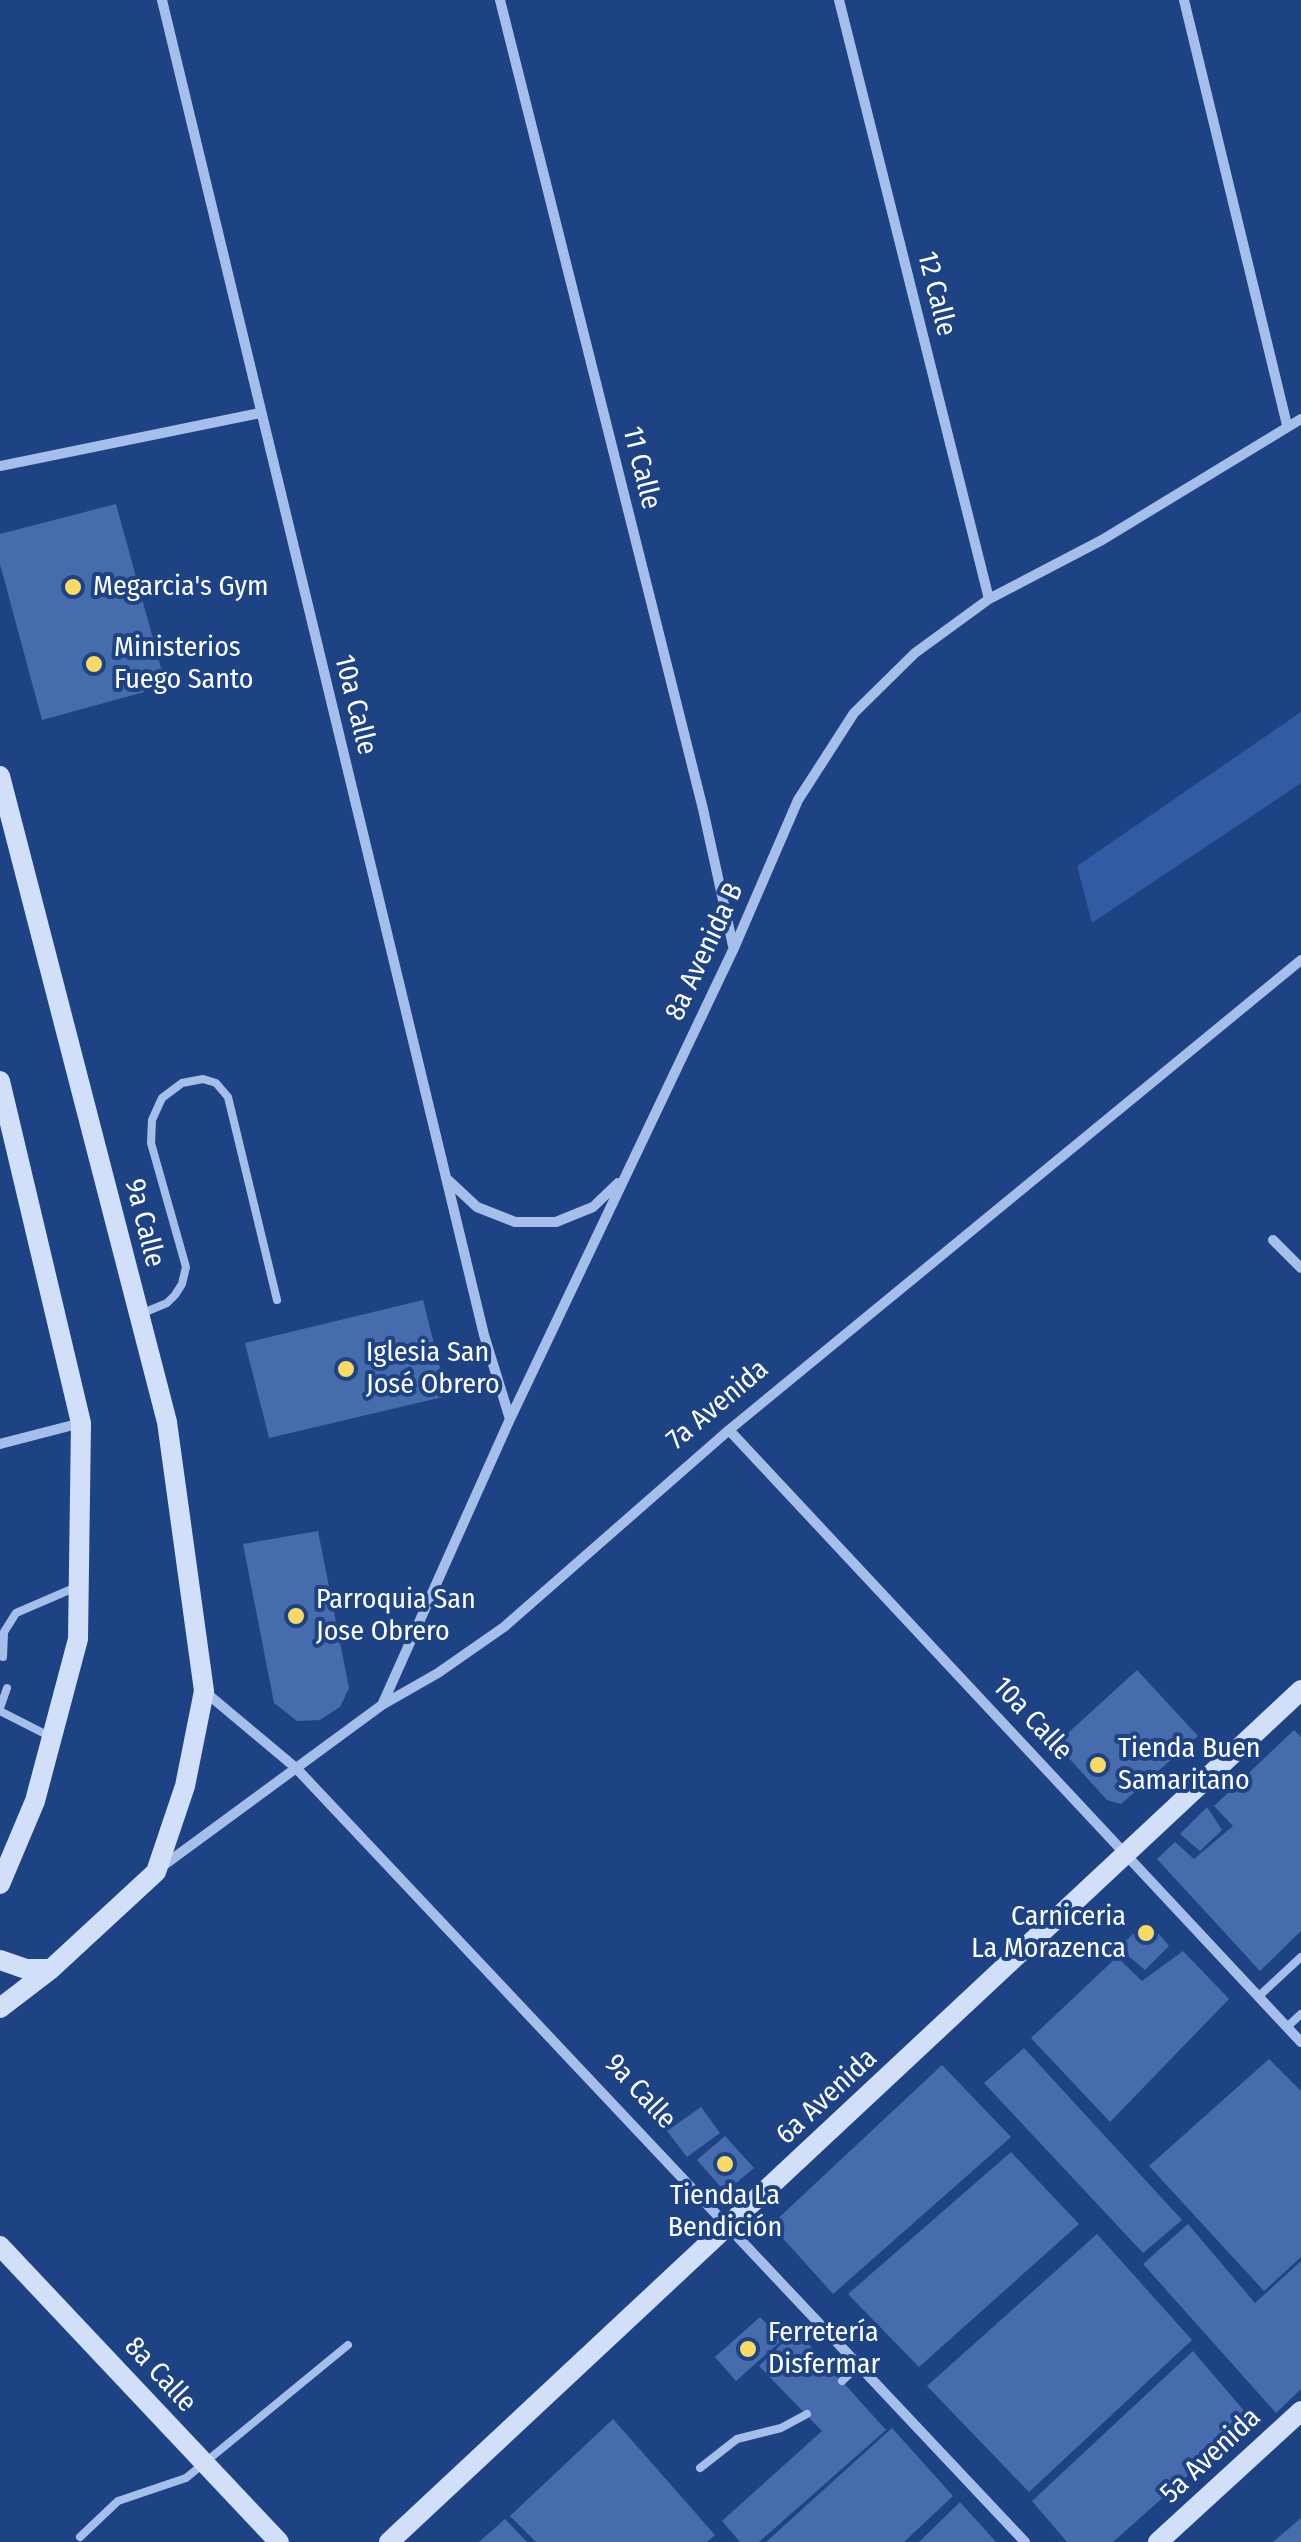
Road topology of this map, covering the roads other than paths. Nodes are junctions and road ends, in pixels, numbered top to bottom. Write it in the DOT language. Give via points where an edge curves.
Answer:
graph roads {
  1 [pos="162,0"];
  2 [pos="500,0"];
  3 [pos="839,0"];
  4 [pos="1184,0"];
  5 [pos="260,414"];
  6 [pos="1301,419"];
  7 [pos="1288,425"];
  8 [pos="0,466"];
  9 [pos="988,599"];
  10 [pos="0,776"];
  11 [pos="734,948"];
  12 [pos="1301,960"];
  13 [pos="0,1081"];
  14 [pos="623,1179"];
  15 [pos="448,1180"];
  16 [pos="1273,1240"];
  17 [pos="1301,1268"];
  18 [pos="277,1300"];
  19 [pos="139,1314"];
  20 [pos="510,1419"];
  21 [pos="81,1423"];
  22 [pos="729,1430"];
  23 [pos="0,1444"];
  24 [pos="78,1587"];
  25 [pos="3,1657"];
  26 [pos="7,1688"];
  27 [pos="1301,1690"];
  28 [pos="204,1691"];
  29 [pos="382,1705"];
  30 [pos="0,1709"];
  31 [pos="53,1738"];
  32 [pos="296,1768"];
  33 [pos="1127,1853"];
  34 [pos="156,1872"];
  35 [pos="0,1884"];
  36 [pos="1301,1957"];
  37 [pos="0,1960"];
  38 [pos="51,1969"];
  39 [pos="1259,1996"];
  40 [pos="0,2008"];
  41 [pos="1301,2014"];
  42 [pos="1287,2027"];
  43 [pos="1301,2042"];
  44 [pos="730,2226"];
  45 [pos="0,2246"];
  46 [pos="348,2345"];
  47 [pos="859,2365"];
  48 [pos="842,2381"];
  49 [pos="1301,2410"];
  50 [pos="807,2414"];
  51 [pos="205,2463"];
  52 [pos="700,2468"];
  53 [pos="80,2537"];
  54 [pos="279,2542"];
  55 [pos="389,2542"];
  56 [pos="1024,2542"];
  57 [pos="1158,2542"];
  1 -- 5 [label="street, 10a Calle"];
  2 -- 11 [label="street, 11 Calle"];
  3 -- 9 [label="street, 12 Calle"];
  4 -- 7 [label="street"];
  5 -- 8 [label="street"];
  5 -- 15 [label="street, 10a Calle"];
  6 -- 7 [label="street, 8a Avenida B"];
  7 -- 9 [label="street, 8a Avenida B" via="1102,540"];
  9 -- 11 [label="street, 8a Avenida B" via="915,654 854,713 798,800"];
  10 -- 19 [label="main road, 9a Calle"];
  11 -- 14 [label="street, 8a Avenida B"];
  12 -- 22 [label="street, 7a Avenida"];
  13 -- 21 [label="main road"];
  14 -- 15 [label="street" via="593,1207 556,1222 516,1222 477,1208"];
  14 -- 20 [label="street, 8a Avenida B"];
  15 -- 20 [label="street, 10a Calle"];
  16 -- 17 [label="street"];
  18 -- 19 [label="lane" via="228,1097 203,1079 182,1083 162,1098 152,1120 151,1143 186,1267 166,1304"];
  19 -- 28 [label="main road, 9a Calle" via="167,1422"];
  20 -- 29 [label="street, 8a Avenida B"];
  21 -- 23 [label="street"];
  21 -- 24 [label="main road"];
  22 -- 29 [label="street, 7a Avenida" via="504,1627"];
  22 -- 33 [label="street, 10a Calle"];
  24 -- 25 [label="lane" via="16,1613 4,1632"];
  24 -- 31 [label="main road" via="78,1639"];
  26 -- 30 [label="lane"];
  27 -- 33 [label="main road, 6a Avenida"];
  28 -- 32 [label="street, 9a Calle"];
  28 -- 34 [label="main road, 9a Calle" via="185,1786"];
  29 -- 32 [label="street, 7a Avenida"];
  30 -- 31 [label="lane"];
  31 -- 35 [label="main road"];
  32 -- 34 [label="street, 7a Avenida"];
  32 -- 44 [label="street, 9a Calle"];
  33 -- 39 [label="street, 10a Calle"];
  33 -- 44 [label="main road, 6a Avenida"];
  34 -- 38 [label="main road, 9a Calle"];
  36 -- 39 [label="lane"];
  37 -- 38 [label="main road"];
  38 -- 40 [label="main road"];
  39 -- 42 [label="street, 10a Calle"];
  41 -- 42 [label="lane"];
  42 -- 43 [label="street, 10a Calle"];
  44 -- 47 [label="street, 9a Calle"];
  44 -- 55 [label="main road, 6a Avenida"];
  45 -- 51 [label="main road, 8a Calle"];
  46 -- 51 [label="lane"];
  47 -- 48 [label="lane"];
  47 -- 56 [label="street, 9a Calle"];
  49 -- 57 [label="main road, 5a Avenida"];
  50 -- 52 [label="lane" via="737,2439"];
  51 -- 53 [label="lane" via="186,2478 118,2501"];
  51 -- 54 [label="main road, 8a Calle"];
}
